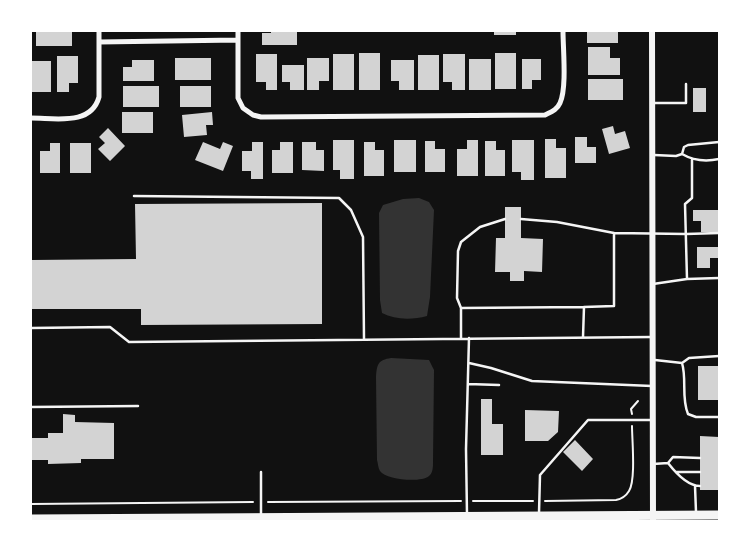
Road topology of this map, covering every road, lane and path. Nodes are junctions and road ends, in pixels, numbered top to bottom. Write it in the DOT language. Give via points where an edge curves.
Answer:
graph roads {
  1 [pos="99,31"];
  2 [pos="238,31"];
  3 [pos="563,31"];
  4 [pos="652,31"];
  5 [pos="238,40"];
  6 [pos="99,42"];
  7 [pos="686,84"];
  8 [pos="652,103"];
  9 [pos="31,118"];
  10 [pos="719,142"];
  11 [pos="682,154"];
  12 [pos="652,155"];
  13 [pos="719,159"];
  14 [pos="692,160"];
  15 [pos="134,196"];
  16 [pos="521,218"];
  17 [pos="505,219"];
  18 [pos="614,233"];
  19 [pos="719,233"];
  20 [pos="653,234"];
  21 [pos="686,234"];
  22 [pos="719,278"];
  23 [pos="687,279"];
  24 [pos="653,284"];
  25 [pos="461,308"];
  26 [pos="584,308"];
  27 [pos="31,328"];
  28 [pos="653,337"];
  29 [pos="469,338"];
  30 [pos="583,338"];
  31 [pos="364,339"];
  32 [pos="461,339"];
  33 [pos="719,356"];
  34 [pos="653,360"];
  35 [pos="469,363"];
  36 [pos="682,363"];
  37 [pos="468,384"];
  38 [pos="499,385"];
  39 [pos="653,386"];
  40 [pos="638,402"];
  41 [pos="138,406"];
  42 [pos="31,407"];
  43 [pos="719,417"];
  44 [pos="632,420"];
  45 [pos="652,420"];
  46 [pos="700,458"];
  47 [pos="668,463"];
  48 [pos="653,464"];
  49 [pos="261,472"];
  50 [pos="674,472"];
  51 [pos="700,472"];
  52 [pos="695,486"];
  53 [pos="700,486"];
  54 [pos="466,501"];
  55 [pos="539,501"];
  56 [pos="261,502"];
  57 [pos="31,504"];
  58 [pos="539,516"];
  59 [pos="696,516"];
  60 [pos="719,516"];
  61 [pos="467,517"];
  62 [pos="653,518"];
  63 [pos="31,519"];
  64 [pos="259,519"];
  65 [pos="318,519"];
  1 -- 6 [label="street"];
  2 -- 5 [label="street"];
  3 -- 5 [label="street" via="563,91 555,110 545,115 252,115 238,98"];
  4 -- 8 [label="street"];
  5 -- 6 [label="street"];
  6 -- 9 [label="street" via="97,106 79,118"];
  7 -- 8 [label="lane" via="686,103"];
  8 -- 12 [label="street"];
  10 -- 11 [label="lane" via="688,145"];
  11 -- 12 [label="lane"];
  11 -- 14 [label="lane"];
  12 -- 20 [label="street"];
  13 -- 14 [label="lane"];
  14 -- 21 [label="lane" via="692,198 685,204"];
  15 -- 31 [label="lane" via="339,198 351,210 363,237"];
  16 -- 18 [label="lane"];
  17 -- 25 [label="lane" via="480,227 461,242 458,251"];
  18 -- 20 [label="lane"];
  18 -- 26 [label="lane" via="614,306"];
  19 -- 21 [label="lane"];
  20 -- 21 [label="lane"];
  20 -- 24 [label="street"];
  21 -- 23 [label="lane"];
  22 -- 23 [label="lane"];
  23 -- 24 [label="lane"];
  24 -- 28 [label="street"];
  25 -- 26 [label="lane"];
  25 -- 32 [label="lane"];
  26 -- 30 [label="lane"];
  27 -- 31 [label="lane" via="110,327 129,342"];
  28 -- 30 [label="lane"];
  28 -- 34 [label="street"];
  29 -- 30 [label="lane"];
  29 -- 32 [label="lane"];
  29 -- 35 [label="lane"];
  31 -- 32 [label="lane"];
  33 -- 36 [label="lane" via="689,358"];
  34 -- 36 [label="lane"];
  34 -- 39 [label="street"];
  35 -- 37 [label="lane"];
  35 -- 39 [label="lane" via="532,382"];
  36 -- 43 [label="lane" via="688,414"];
  37 -- 38 [label="lane"];
  37 -- 54 [label="lane"];
  39 -- 45 [label="street"];
  40 -- 44 [label="path" via="632,408"];
  41 -- 42 [label="lane"];
  44 -- 45 [label="lane"];
  44 -- 55 [label="lane" via="588,420 540,475"];
  44 -- 55 [label="path" via="632,479 626,495 616,500"];
  45 -- 48 [label="street"];
  46 -- 47 [label="lane" via="673,457"];
  47 -- 48 [label="lane"];
  47 -- 50 [label="lane"];
  48 -- 62 [label="street"];
  49 -- 56 [label="lane"];
  50 -- 51 [label="lane"];
  50 -- 52 [label="lane"];
  52 -- 53 [label="lane"];
  52 -- 59 [label="lane"];
  54 -- 55 [label="path"];
  54 -- 56 [label="path"];
  54 -- 61 [label="lane"];
  55 -- 58 [label="lane"];
  56 -- 57 [label="path"];
  56 -- 64 [label="lane"];
  58 -- 61 [label="highway"];
  58 -- 62 [label="highway"];
  59 -- 60 [label="highway"];
  59 -- 62 [label="highway"];
  61 -- 65 [label="highway"];
  63 -- 64 [label="highway"];
  64 -- 65 [label="highway"];
}
